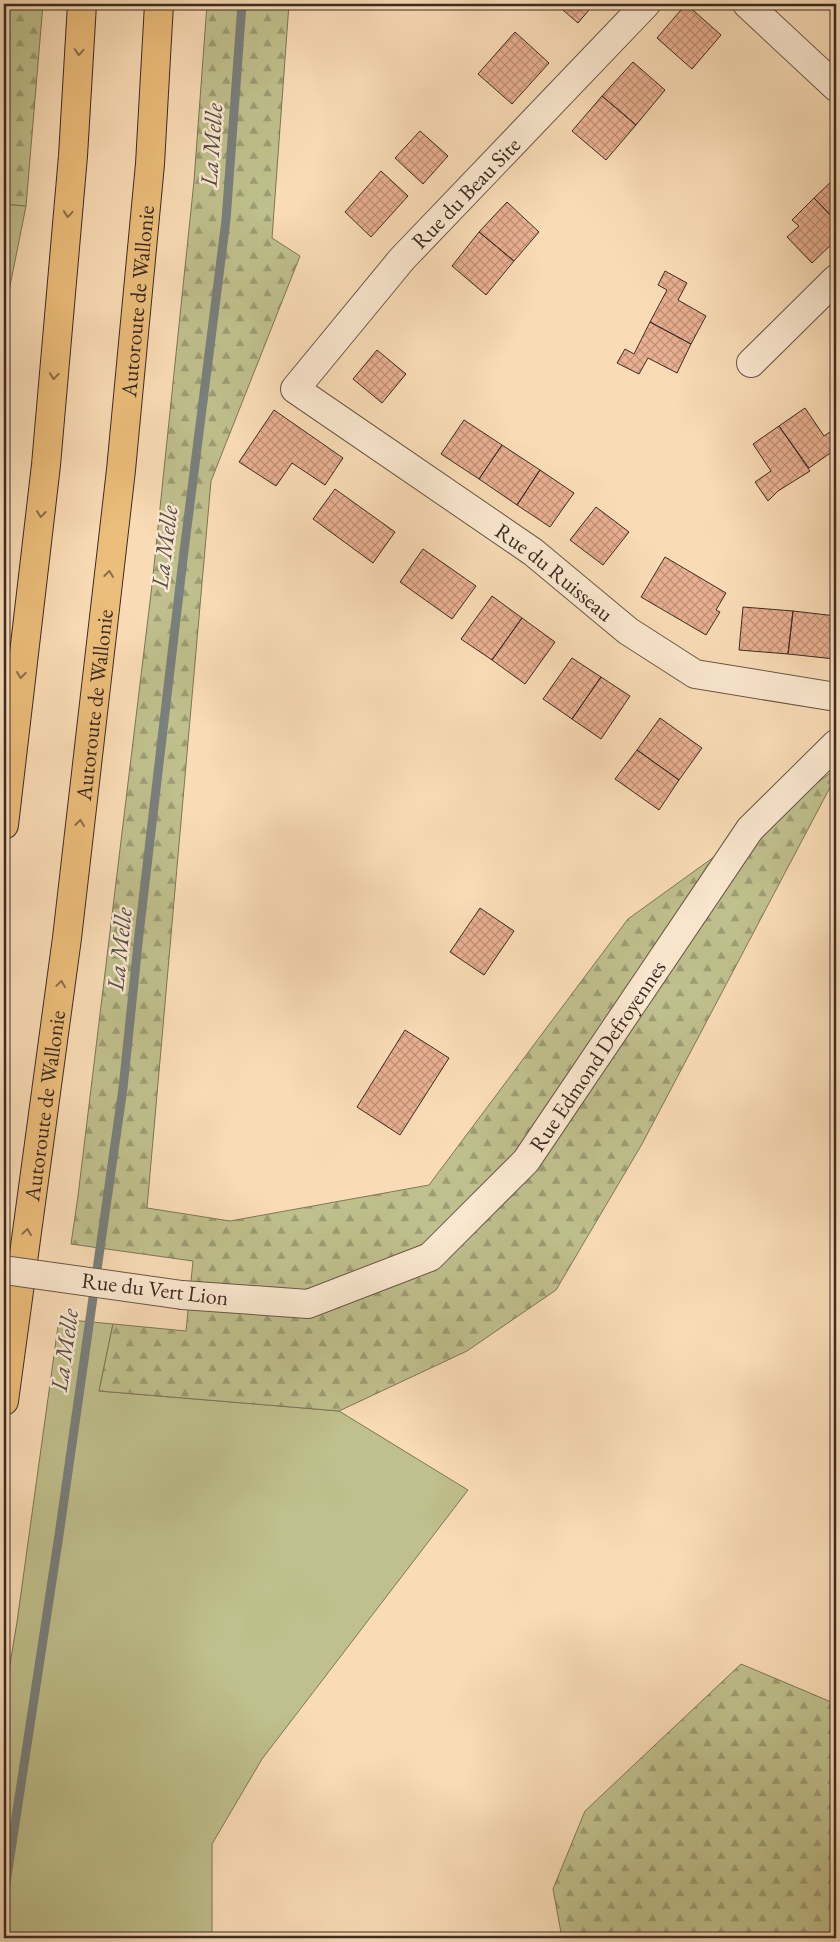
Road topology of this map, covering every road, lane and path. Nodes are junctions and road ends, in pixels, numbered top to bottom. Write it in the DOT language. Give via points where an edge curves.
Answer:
graph roads {
  1 [pos="82,4"];
  2 [pos="159,4"];
  3 [pos="646,4"];
  4 [pos="747,4"];
  5 [pos="836,87"];
  6 [pos="836,279"];
  7 [pos="750,363"];
  8 [pos="295,389"];
  9 [pos="836,697"];
  10 [pos="836,744"];
  11 [pos="4,825"];
  12 [pos="4,1270"];
  13 [pos="308,1304"];
  14 [pos="4,1401"];
  1 -- 11 [label="highway, one-way" via="73,156 46,465"];
  14 -- 2 [label="highway, Autoroute de Wallonie, one-way" via="67,938 120,470 150,164"];
  3 -- 8 [label="street, Rue du Beau Site" via="402,260"];
  4 -- 5 [label="street"];
  6 -- 7 [label="street"];
  8 -- 9 [label="street, Rue du Ruisseau" via="533,552 628,632 695,674"];
  10 -- 13 [label="street, Rue Edmond Defroyennes" via="750,830 526,1161 430,1257"];
  12 -- 13 [label="street, Rue du Vert Lion, bridge" via="182,1295"];
}
